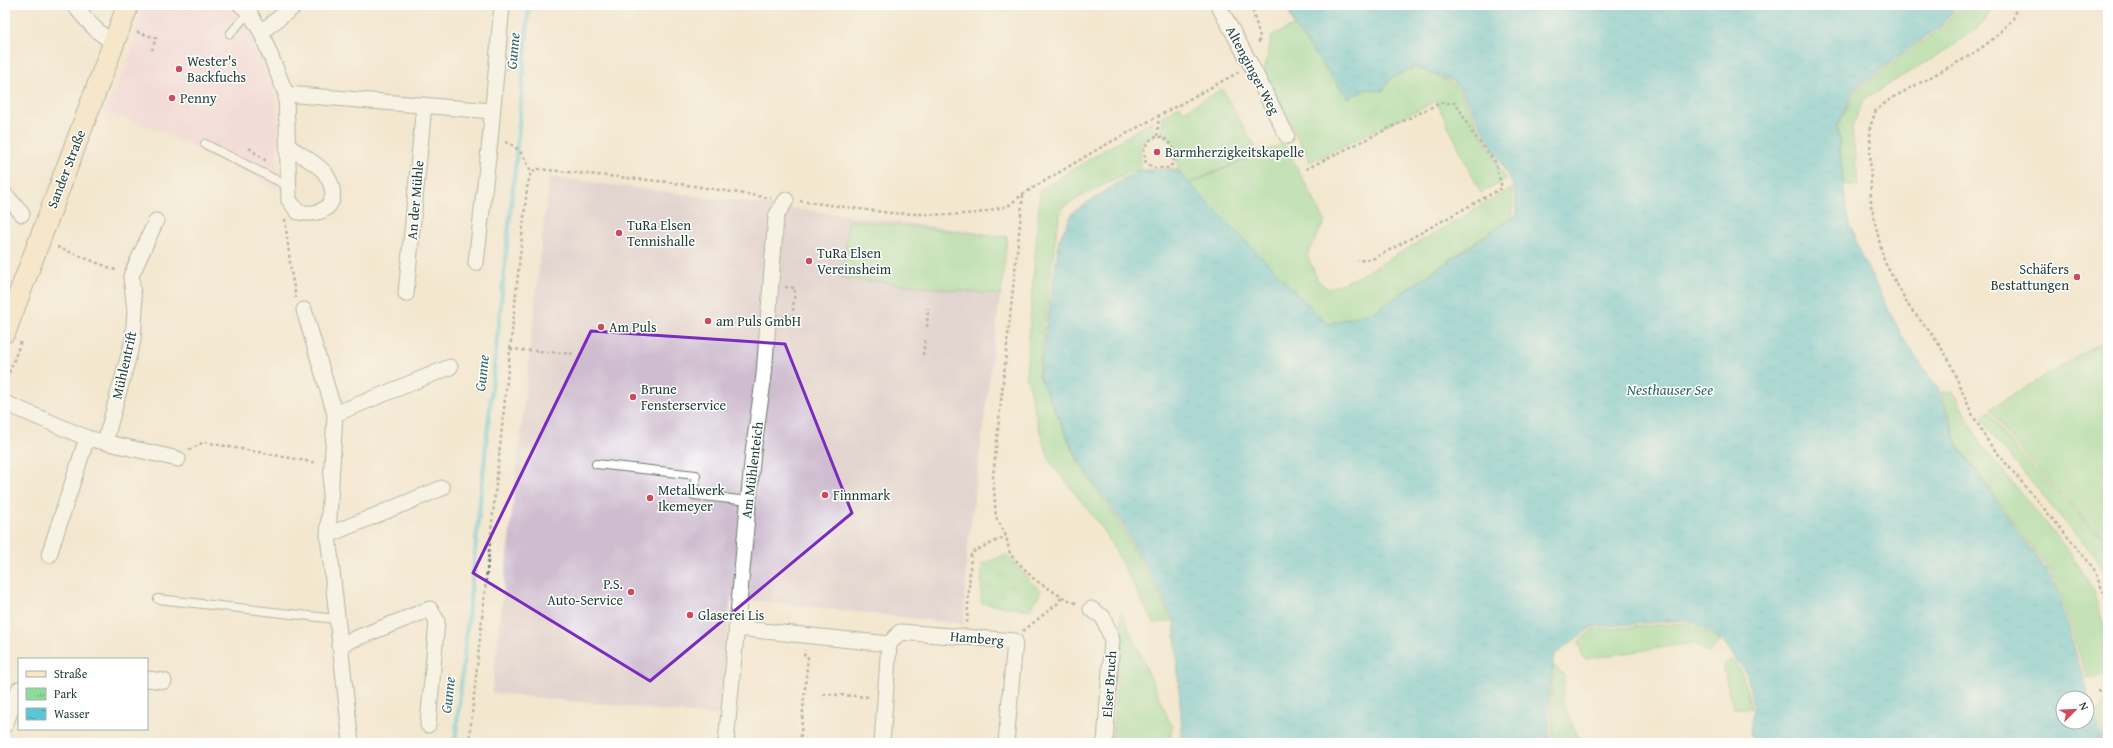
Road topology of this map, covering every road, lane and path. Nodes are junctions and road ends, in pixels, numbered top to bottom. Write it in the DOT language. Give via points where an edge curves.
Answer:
graph roads {
  1 [pos="74,5"];
  2 [pos="128,5"];
  3 [pos="296,5"];
  4 [pos="502,5"];
  5 [pos="1218,5"];
  6 [pos="1251,5"];
  7 [pos="2017,5"];
  8 [pos="245,9"];
  9 [pos="132,31"];
  10 [pos="261,32"];
  11 [pos="230,34"];
  12 [pos="114,42"];
  13 [pos="152,50"];
  14 [pos="1252,64"];
  15 [pos="286,94"];
  16 [pos="424,104"];
  17 [pos="492,111"];
  18 [pos="1159,114"];
  19 [pos="1287,136"];
  20 [pos="1157,137"];
  21 [pos="490,140"];
  22 [pos="205,144"];
  23 [pos="288,146"];
  24 [pos="1306,169"];
  25 [pos="531,172"];
  26 [pos="288,193"];
  27 [pos="5,194"];
  28 [pos="1023,194"];
  29 [pos="786,200"];
  30 [pos="22,214"];
  31 [pos="156,221"];
  32 [pos="57,247"];
  33 [pos="1357,261"];
  34 [pos="476,263"];
  35 [pos="131,276"];
  36 [pos="771,285"];
  37 [pos="406,294"];
  38 [pos="928,308"];
  39 [pos="304,310"];
  40 [pos="787,317"];
  41 [pos="792,318"];
  42 [pos="792,323"];
  43 [pos="927,327"];
  44 [pos="5,332"];
  45 [pos="925,340"];
  46 [pos="510,348"];
  47 [pos="575,354"];
  48 [pos="923,355"];
  49 [pos="450,366"];
  50 [pos="5,403"];
  51 [pos="335,414"];
  52 [pos="87,438"];
  53 [pos="105,442"];
  54 [pos="178,459"];
  55 [pos="596,464"];
  56 [pos="332,466"];
  57 [pos="442,488"];
  58 [pos="748,501"];
  59 [pos="328,535"];
  60 [pos="1006,536"];
  61 [pos="49,555"];
  62 [pos="1062,597"];
  63 [pos="158,599"];
  64 [pos="2108,604"];
  65 [pos="1091,609"];
  66 [pos="336,619"];
  67 [pos="736,628"];
  68 [pos="966,637"];
  69 [pos="1015,641"];
  70 [pos="889,644"];
  71 [pos="339,645"];
  72 [pos="804,650"];
  73 [pos="148,679"];
  74 [pos="164,681"];
  75 [pos="2097,691"];
  76 [pos="18,692"];
  77 [pos="2108,692"];
  78 [pos="823,694"];
  79 [pos="885,698"];
  80 [pos="5,725"];
  81 [pos="428,725"];
  82 [pos="351,743"];
  83 [pos="468,743"];
  84 [pos="726,743"];
  85 [pos="800,743"];
  86 [pos="882,743"];
  87 [pos="1006,743"];
  88 [pos="1105,743"];
  1 -- 12 [label="street" via="93,27 106,39"];
  2 -- 12 [label="street, Sander Straße"];
  3 -- 10 [label="street"];
  4 -- 17 [label="street"];
  5 -- 14 [label="street, Altenginger Weg"];
  6 -- 14 [label="path" via="1260,37"];
  7 -- 64 [label="path" via="2013,19 1994,39 1973,54 1892,98 1876,110 1870,127 1871,205 1884,261 1910,308 1948,358 1972,414 1989,443 2093,567"];
  8 -- 10 [label="street"];
  8 -- 11 [label="lane"];
  9 -- 13 [label="path" via="156,38"];
  10 -- 15 [label="street"];
  12 -- 44 [label="street, Sander Straße"];
  14 -- 18 [label="path" via="1221,83"];
  14 -- 19 [label="street, Altenginger Weg"];
  15 -- 16 [label="street"];
  15 -- 23 [label="street"];
  16 -- 17 [label="street"];
  16 -- 37 [label="street, An der Mühle"];
  17 -- 21 [label="street"];
  18 -- 20 [label="path"];
  18 -- 28 [label="path"];
  20 -- 20 [label="path" via="1163,137 1174,146 1174,162 1169,168 1152,168 1145,161 1144,148 1152,138"];
  21 -- 25 [label="path" via="507,143 517,149 526,159"];
  21 -- 34 [label="street"];
  22 -- 26 [label="lane"];
  23 -- 26 [label="street"];
  23 -- 26 [label="street" via="325,172 333,190 331,203 322,212 310,214 298,212"];
  24 -- 33 [label="path" via="1440,103 1456,103 1471,131 1495,162 1502,188 1375,258"];
  25 -- 29 [label="path" via="538,169 668,182"];
  25 -- 46 [label="path" via="527,188"];
  26 -- 39 [label="path" via="284,213 291,271 299,307"];
  27 -- 30 [label="street"];
  28 -- 29 [label="path" via="1008,206 949,215 890,213"];
  28 -- 60 [label="path" via="993,476 996,517"];
  29 -- 36 [label="street, Am Mühlenteich" via="776,216"];
  31 -- 35 [label="street"];
  32 -- 35 [label="path"];
  35 -- 53 [label="street, Mühlentrift" via="135,310 133,340"];
  36 -- 41 [label="path" via="796,288"];
  36 -- 58 [label="street, Am Mühlenteich" via="764,376"];
  38 -- 43 [label="path"];
  39 -- 51 [label="street"];
  40 -- 41 [label="path"];
  41 -- 42 [label="path"];
  45 -- 48 [label="path"];
  46 -- 47 [label="path"];
  46 -- 83 [label="path"];
  49 -- 51 [label="street"];
  50 -- 52 [label="street"];
  51 -- 56 [label="street"];
  52 -- 53 [label="street"];
  52 -- 61 [label="street"];
  53 -- 54 [label="street"];
  54 -- 56 [label="path" via="192,447 204,442"];
  55 -- 58 [label="lane" via="696,475 694,495"];
  56 -- 59 [label="street"];
  57 -- 59 [label="street"];
  58 -- 67 [label="street, Am Mühlenteich"];
  59 -- 66 [label="street"];
  60 -- 62 [label="path" via="1010,554 1035,580"];
  60 -- 68 [label="path" via="971,553"];
  62 -- 65 [label="path"];
  62 -- 69 [label="path" via="1057,604 1024,629"];
  63 -- 66 [label="lane"];
  65 -- 88 [label="street, Elser Bruch" via="1103,617 1112,640"];
  66 -- 71 [label="street"];
  67 -- 70 [label="street"];
  67 -- 84 [label="street, Am Mühlenteich"];
  68 -- 69 [label="street, Hamberg"];
  68 -- 70 [label="street, Hamberg" via="900,632"];
  69 -- 87 [label="street, Hamberg"];
  70 -- 79 [label="street"];
  71 -- 81 [label="street" via="430,609 437,621"];
  71 -- 82 [label="street"];
  72 -- 85 [label="path" via="804,655 808,656"];
  73 -- 74 [label="street"];
  75 -- 77 [label="path"];
  76 -- 80 [label="street"];
  78 -- 79 [label="path"];
  79 -- 86 [label="street"];
}
